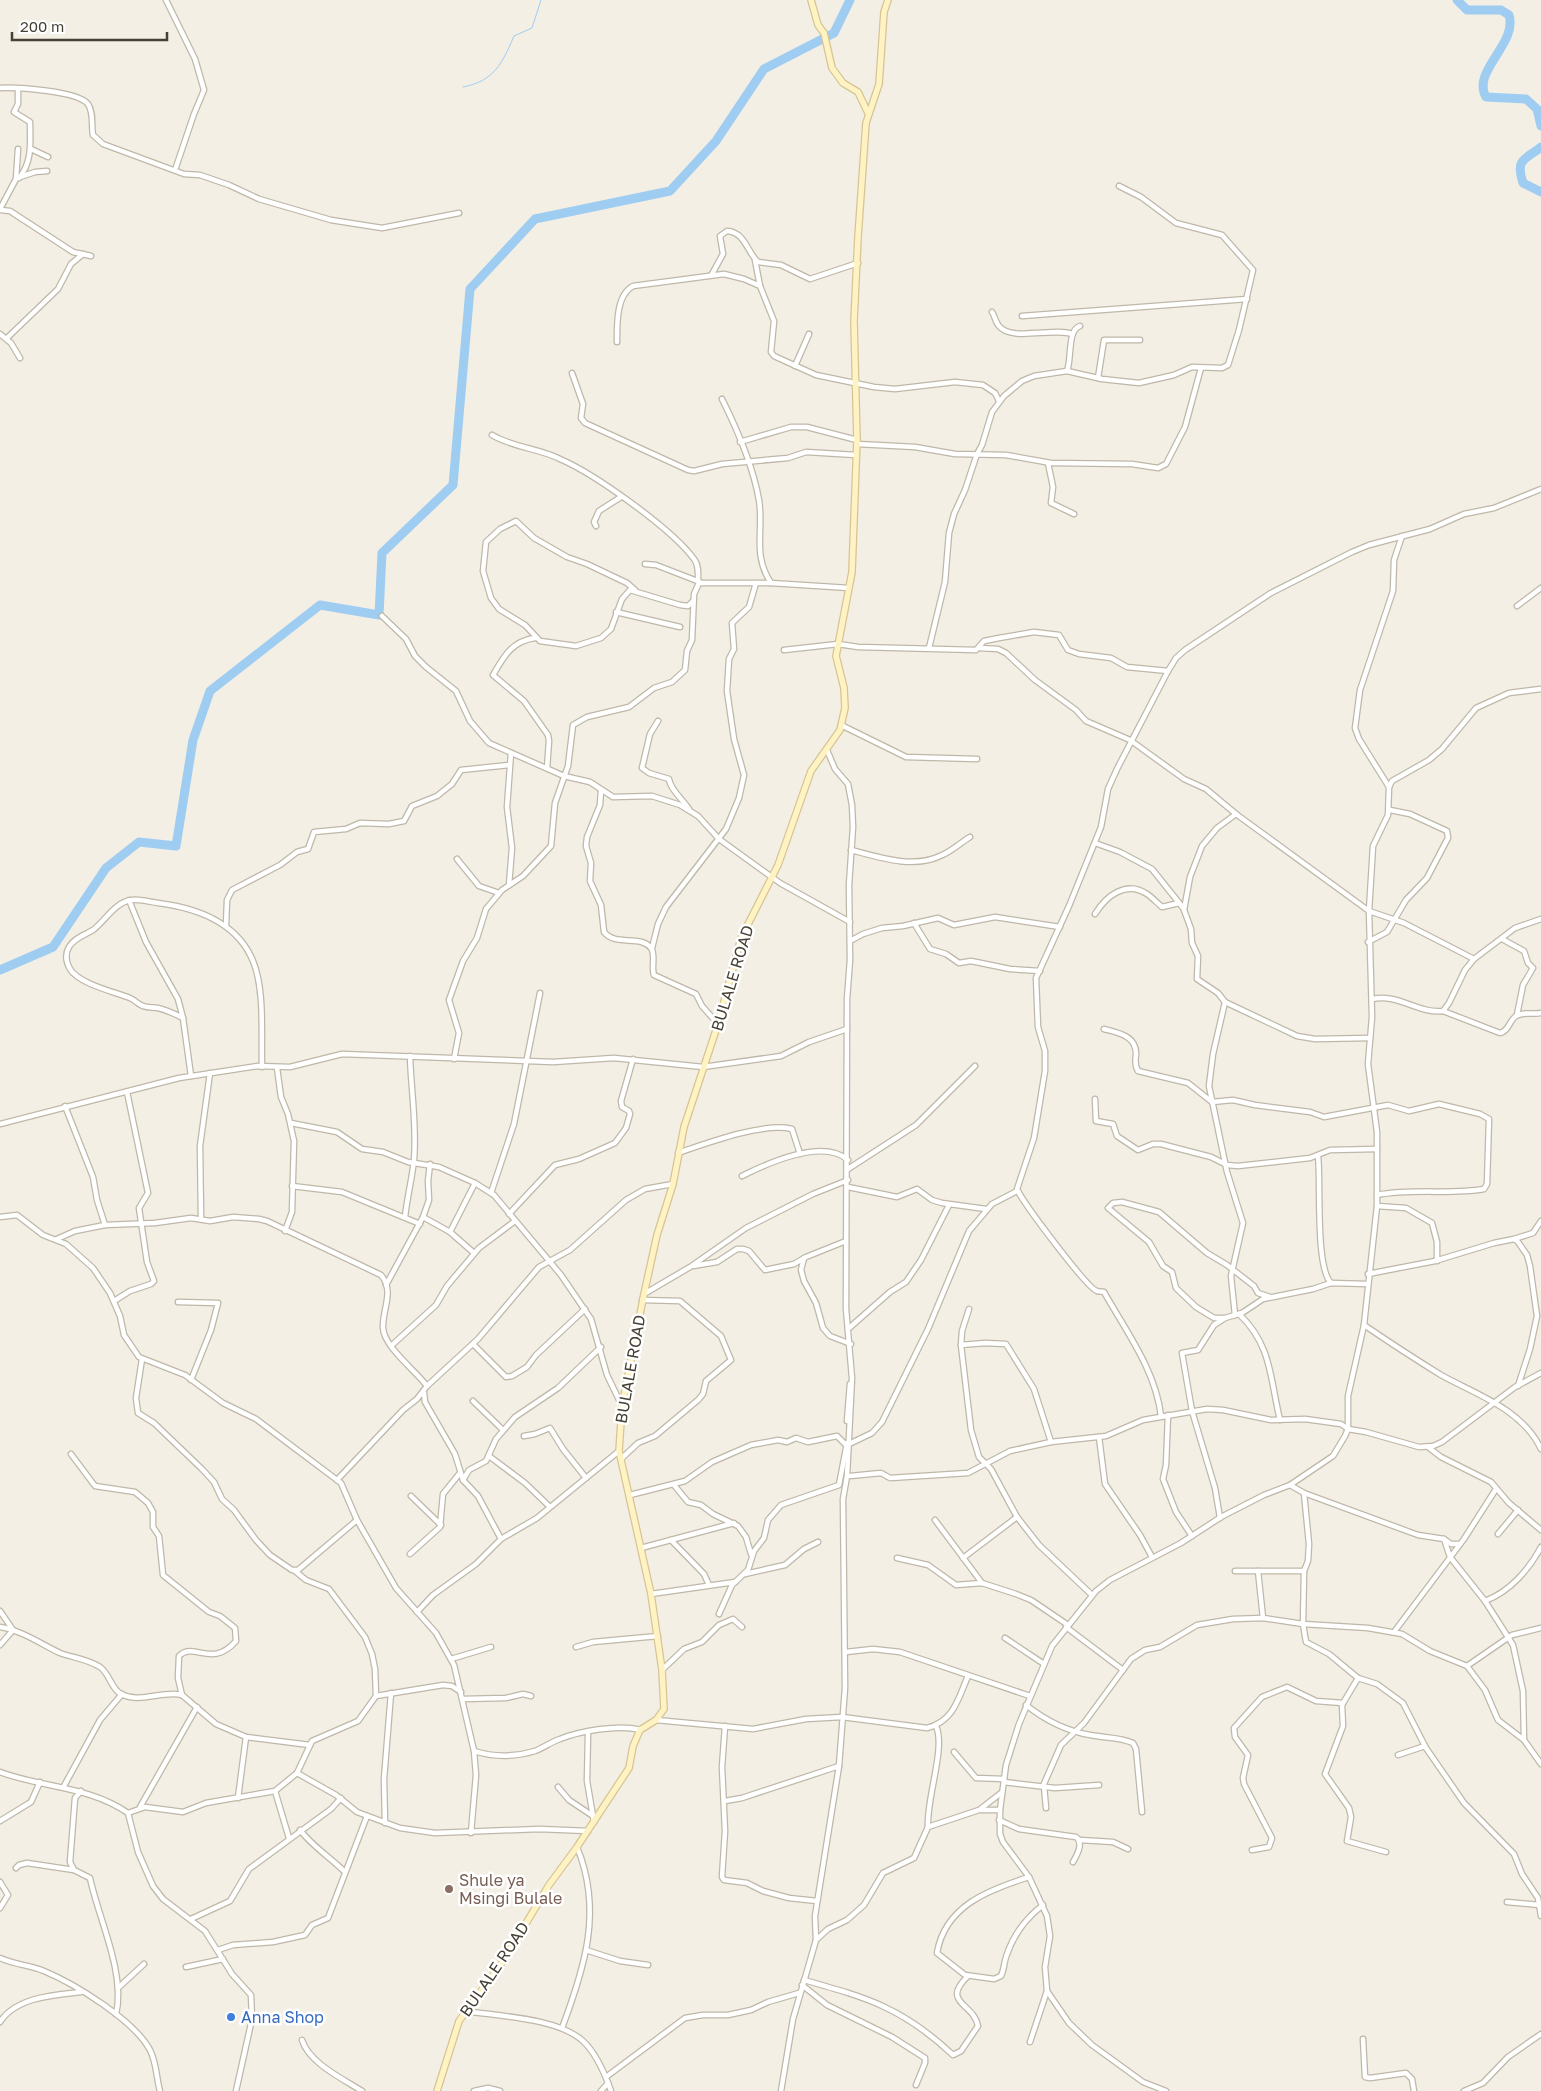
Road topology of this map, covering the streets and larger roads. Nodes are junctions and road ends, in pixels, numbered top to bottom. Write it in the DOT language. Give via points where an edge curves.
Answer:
graph roads {
  1 [pos="166,0"];
  2 [pos="811,0"];
  3 [pos="888,0"];
  4 [pos="0,88"];
  5 [pos="18,90"];
  6 [pos="868,113"];
  7 [pos="18,150"];
  8 [pos="30,151"];
  9 [pos="48,156"];
  10 [pos="175,170"];
  11 [pos="47,171"];
  12 [pos="18,178"];
  13 [pos="1119,186"];
  14 [pos="0,210"];
  15 [pos="459,214"];
  16 [pos="83,254"];
  17 [pos="91,256"];
  18 [pos="755,260"];
  19 [pos="858,264"];
  20 [pos="712,274"];
  21 [pos="760,286"];
  22 [pos="1247,299"];
  23 [pos="992,312"];
  24 [pos="1022,316"];
  25 [pos="1080,326"];
  26 [pos="0,334"];
  27 [pos="809,334"];
  28 [pos="1072,334"];
  29 [pos="7,338"];
  30 [pos="1140,340"];
  31 [pos="617,342"];
  32 [pos="20,358"];
  33 [pos="795,366"];
  34 [pos="1201,368"];
  35 [pos="1067,371"];
  36 [pos="572,373"];
  37 [pos="1098,378"];
  38 [pos="856,383"];
  39 [pos="722,398"];
  40 [pos="999,401"];
  41 [pos="492,435"];
  42 [pos="740,442"];
  43 [pos="857,442"];
  44 [pos="977,454"];
  45 [pos="856,455"];
  46 [pos="748,461"];
  47 [pos="1048,463"];
  48 [pos="1541,489"];
  49 [pos="621,497"];
  50 [pos="1074,514"];
  51 [pos="596,526"];
  52 [pos="1402,536"];
  53 [pos="645,564"];
  54 [pos="700,582"];
  55 [pos="756,583"];
  56 [pos="771,583"];
  57 [pos="849,588"];
  58 [pos="1541,588"];
  59 [pos="635,590"];
  60 [pos="694,602"];
  61 [pos="1517,606"];
  62 [pos="616,612"];
  63 [pos="382,616"];
  64 [pos="680,628"];
  65 [pos="535,638"];
  66 [pos="838,644"];
  67 [pos="929,648"];
  68 [pos="979,648"];
  69 [pos="784,650"];
  70 [pos="1168,671"];
  71 [pos="1541,689"];
  72 [pos="658,721"];
  73 [pos="841,725"];
  74 [pos="1130,740"];
  75 [pos="827,750"];
  76 [pos="512,753"];
  77 [pos="977,759"];
  78 [pos="510,764"];
  79 [pos="547,768"];
  80 [pos="564,776"];
  81 [pos="1389,787"];
  82 [pos="601,790"];
  83 [pos="689,810"];
  84 [pos="1390,810"];
  85 [pos="1236,814"];
  86 [pos="970,837"];
  87 [pos="719,839"];
  88 [pos="1095,843"];
  89 [pos="851,850"];
  90 [pos="457,859"];
  91 [pos="772,876"];
  92 [pos="509,886"];
  93 [pos="499,893"];
  94 [pos="129,900"];
  95 [pos="1180,904"];
  96 [pos="1184,910"];
  97 [pos="1369,911"];
  98 [pos="1095,914"];
  99 [pos="1541,919"];
  100 [pos="1393,920"];
  101 [pos="850,922"];
  102 [pos="914,924"];
  103 [pos="226,926"];
  104 [pos="1060,927"];
  105 [pos="1502,939"];
  106 [pos="850,941"];
  107 [pos="1368,942"];
  108 [pos="652,948"];
  109 [pos="1474,959"];
  110 [pos="1040,971"];
  111 [pos="540,993"];
  112 [pos="1372,999"];
  113 [pos="1225,1002"];
  114 [pos="1443,1011"];
  115 [pos="1541,1013"];
  116 [pos="1517,1016"];
  117 [pos="183,1018"];
  118 [pos="718,1024"];
  119 [pos="847,1029"];
  120 [pos="1104,1029"];
  121 [pos="1370,1038"];
  122 [pos="410,1056"];
  123 [pos="454,1059"];
  124 [pos="633,1059"];
  125 [pos="526,1061"];
  126 [pos="975,1066"];
  127 [pos="262,1067"];
  128 [pos="703,1067"];
  129 [pos="277,1068"];
  130 [pos="210,1073"];
  131 [pos="191,1076"];
  132 [pos="127,1092"];
  133 [pos="1095,1099"];
  134 [pos="1212,1102"];
  135 [pos="65,1106"];
  136 [pos="1374,1108"];
  137 [pos="291,1122"];
  138 [pos="0,1124"];
  139 [pos="1377,1149"];
  140 [pos="678,1152"];
  141 [pos="800,1154"];
  142 [pos="1318,1156"];
  143 [pos="848,1160"];
  144 [pos="414,1162"];
  145 [pos="430,1164"];
  146 [pos="1227,1165"];
  147 [pos="848,1169"];
  148 [pos="742,1176"];
  149 [pos="848,1180"];
  150 [pos="475,1182"];
  151 [pos="673,1184"];
  152 [pos="292,1186"];
  153 [pos="848,1187"];
  154 [pos="1017,1191"];
  155 [pos="491,1193"];
  156 [pos="1377,1195"];
  157 [pos="949,1204"];
  158 [pos="1377,1206"];
  159 [pos="986,1209"];
  160 [pos="509,1214"];
  161 [pos="0,1217"];
  162 [pos="405,1217"];
  163 [pos="423,1217"];
  164 [pos="201,1218"];
  165 [pos="515,1221"];
  166 [pos="1541,1222"];
  167 [pos="141,1223"];
  168 [pos="420,1224"];
  169 [pos="105,1226"];
  170 [pos="285,1231"];
  171 [pos="450,1232"];
  172 [pos="57,1239"];
  173 [pos="1514,1239"];
  174 [pos="846,1241"];
  175 [pos="474,1253"];
  176 [pos="804,1258"];
  177 [pos="1437,1261"];
  178 [pos="550,1262"];
  179 [pos="690,1267"];
  180 [pos="1233,1269"];
  181 [pos="1368,1274"];
  182 [pos="1331,1283"];
  183 [pos="1368,1284"];
  184 [pos="386,1285"];
  185 [pos="643,1297"];
  186 [pos="1270,1297"];
  187 [pos="114,1301"];
  188 [pos="178,1302"];
  189 [pos="585,1309"];
  190 [pos="969,1309"];
  191 [pos="1237,1315"];
  192 [pos="1225,1318"];
  193 [pos="1364,1325"];
  194 [pos="848,1329"];
  195 [pos="473,1344"];
  196 [pos="850,1344"];
  197 [pos="961,1345"];
  198 [pos="391,1346"];
  199 [pos="600,1347"];
  200 [pos="142,1359"];
  201 [pos="1541,1373"];
  202 [pos="191,1380"];
  203 [pos="427,1386"];
  204 [pos="1518,1386"];
  205 [pos="424,1392"];
  206 [pos="473,1401"];
  207 [pos="1496,1402"];
  208 [pos="622,1406"];
  209 [pos="1192,1411"];
  210 [pos="1168,1415"];
  211 [pos="1161,1416"];
  212 [pos="1280,1420"];
  213 [pos="1348,1429"];
  214 [pos="503,1430"];
  215 [pos="524,1436"];
  216 [pos="1099,1437"];
  217 [pos="1051,1442"];
  218 [pos="848,1444"];
  219 [pos="1428,1447"];
  220 [pos="1541,1448"];
  221 [pos="619,1451"];
  222 [pos="71,1454"];
  223 [pos="489,1456"];
  224 [pos="621,1459"];
  225 [pos="986,1465"];
  226 [pos="460,1473"];
  227 [pos="850,1476"];
  228 [pos="586,1478"];
  229 [pos="337,1480"];
  230 [pos="463,1480"];
  231 [pos="674,1485"];
  232 [pos="1290,1485"];
  233 [pos="1496,1489"];
  234 [pos="1304,1493"];
  235 [pos="630,1495"];
  236 [pos="411,1496"];
  237 [pos="550,1507"];
  238 [pos="1518,1510"];
  239 [pos="1017,1516"];
  240 [pos="1220,1518"];
  241 [pos="357,1520"];
  242 [pos="935,1520"];
  243 [pos="735,1523"];
  244 [pos="441,1525"];
  245 [pos="1541,1530"];
  246 [pos="1498,1534"];
  247 [pos="1192,1536"];
  248 [pos="501,1539"];
  249 [pos="1444,1539"];
  250 [pos="671,1540"];
  251 [pos="818,1542"];
  252 [pos="1460,1544"];
  253 [pos="1541,1547"];
  254 [pos="641,1548"];
  255 [pos="410,1554"];
  256 [pos="752,1556"];
  257 [pos="1152,1557"];
  258 [pos="1450,1557"];
  259 [pos="897,1558"];
  260 [pos="963,1558"];
  261 [pos="295,1571"];
  262 [pos="1235,1571"];
  263 [pos="1258,1571"];
  264 [pos="1304,1571"];
  265 [pos="745,1574"];
  266 [pos="735,1582"];
  267 [pos="982,1583"];
  268 [pos="709,1585"];
  269 [pos="651,1594"];
  270 [pos="1092,1595"];
  271 [pos="1485,1601"];
  272 [pos="0,1611"];
  273 [pos="417,1612"];
  274 [pos="719,1614"];
  275 [pos="1263,1618"];
  276 [pos="1303,1624"];
  277 [pos="1067,1626"];
  278 [pos="0,1627"];
  279 [pos="742,1627"];
  280 [pos="1541,1628"];
  281 [pos="13,1630"];
  282 [pos="1394,1632"];
  283 [pos="658,1636"];
  284 [pos="1508,1637"];
  285 [pos="1005,1638"];
  286 [pos="0,1645"];
  287 [pos="491,1647"];
  288 [pos="576,1648"];
  289 [pos="846,1652"];
  290 [pos="451,1659"];
  291 [pos="1044,1664"];
  292 [pos="1467,1666"];
  293 [pos="662,1670"];
  294 [pos="1123,1670"];
  295 [pos="968,1676"];
  296 [pos="1358,1678"];
  297 [pos="461,1692"];
  298 [pos="392,1693"];
  299 [pos="122,1694"];
  300 [pos="182,1695"];
  301 [pos="376,1696"];
  302 [pos="531,1696"];
  303 [pos="1030,1696"];
  304 [pos="463,1699"];
  305 [pos="1343,1702"];
  306 [pos="1026,1705"];
  307 [pos="197,1707"];
  308 [pos="842,1717"];
  309 [pos="656,1720"];
  310 [pos="725,1726"];
  311 [pos="936,1726"];
  312 [pos="640,1730"];
  313 [pos="1074,1731"];
  314 [pos="588,1732"];
  315 [pos="246,1737"];
  316 [pos="1524,1740"];
  317 [pos="310,1744"];
  318 [pos="1425,1746"];
  319 [pos="474,1751"];
  320 [pos="954,1752"];
  321 [pos="1398,1755"];
  322 [pos="1541,1764"];
  323 [pos="838,1766"];
  324 [pos="0,1772"];
  325 [pos="297,1773"];
  326 [pos="1004,1780"];
  327 [pos="40,1782"];
  328 [pos="1099,1785"];
  329 [pos="64,1786"];
  330 [pos="558,1786"];
  331 [pos="1043,1786"];
  332 [pos="80,1791"];
  333 [pos="274,1791"];
  334 [pos="1002,1792"];
  335 [pos="238,1798"];
  336 [pos="340,1798"];
  337 [pos="725,1801"];
  338 [pos="140,1807"];
  339 [pos="1046,1808"];
  340 [pos="979,1810"];
  341 [pos="1000,1810"];
  342 [pos="1142,1812"];
  343 [pos="128,1813"];
  344 [pos="367,1816"];
  345 [pos="593,1819"];
  346 [pos="999,1820"];
  347 [pos="0,1821"];
  348 [pos="385,1823"];
  349 [pos="928,1827"];
  350 [pos="300,1830"];
  351 [pos="588,1831"];
  352 [pos="471,1833"];
  353 [pos="289,1838"];
  354 [pos="1080,1840"];
  355 [pos="578,1847"];
  356 [pos="1128,1849"];
  357 [pos="1252,1850"];
  358 [pos="1386,1852"];
  359 [pos="1074,1862"];
  360 [pos="16,1868"];
  361 [pos="74,1870"];
  362 [pos="345,1872"];
  363 [pos="1029,1877"];
  364 [pos="0,1882"];
  365 [pos="817,1901"];
  366 [pos="1507,1902"];
  367 [pos="1043,1905"];
  368 [pos="1540,1905"];
  369 [pos="0,1908"];
  370 [pos="1541,1916"];
  371 [pos="191,1919"];
  372 [pos="816,1940"];
  373 [pos="218,1950"];
  374 [pos="586,1950"];
  375 [pos="0,1958"];
  376 [pos="223,1959"];
  377 [pos="144,1964"];
  378 [pos="648,1965"];
  379 [pos="186,1967"];
  380 [pos="968,1976"];
  381 [pos="804,1980"];
  382 [pos="802,1985"];
  383 [pos="118,1988"];
  384 [pos="1047,1991"];
  385 [pos="81,1992"];
  386 [pos="799,1993"];
  387 [pos="465,2011"];
  388 [pos="116,2014"];
  389 [pos="0,2022"];
  390 [pos="562,2028"];
  391 [pos="1541,2034"];
  392 [pos="302,2040"];
  393 [pos="1363,2040"];
  394 [pos="1030,2042"];
  395 [pos="607,2080"];
  396 [pos="916,2085"];
  397 [pos="1478,2089"];
  398 [pos="160,2091"];
  399 [pos="236,2091"];
  400 [pos="362,2091"];
  401 [pos="437,2091"];
  402 [pos="474,2091"];
  403 [pos="500,2091"];
  404 [pos="601,2091"];
  405 [pos="611,2091"];
  406 [pos="781,2091"];
  407 [pos="1166,2091"];
  408 [pos="1414,2091"];
  409 [pos="1464,2091"];
  1 -- 10 [label="street" via="194,59 204,92"];
  2 -- 6 [label="street" via="832,68 843,84 858,92"];
  3 -- 6 [label="street, BULALE ROAD" via="884,12 879,84"];
  4 -- 5 [label="street"];
  5 -- 8 [label="street" via="18,104 14,112 30,122"];
  5 -- 10 [label="street" via="32,89 80,97 90,108 92,134 98,140"];
  6 -- 19 [label="street, BULALE ROAD"];
  7 -- 12 [label="street"];
  8 -- 9 [label="street"];
  8 -- 12 [label="street"];
  10 -- 15 [label="street" via="200,175 259,199 323,218 375,228"];
  11 -- 12 [label="street"];
  12 -- 14 [label="street"];
  13 -- 22 [label="street" via="1141,197 1176,223 1215,232 1227,240 1253,270"];
  14 -- 16 [label="street" via="10,211 73,252"];
  16 -- 17 [label="street"];
  16 -- 29 [label="street" via="74,260 58,289"];
  18 -- 19 [label="street" via="781,265 810,279"];
  18 -- 20 [label="street" via="736,233 723,232 720,236 723,254"];
  18 -- 21 [label="street"];
  19 -- 38 [label="street, BULALE ROAD" via="854,321"];
  20 -- 21 [label="street" via="733,275"];
  20 -- 31 [label="street" via="630,288 618,313"];
  21 -- 33 [label="street" via="774,321 771,353"];
  22 -- 24 [label="street"];
  22 -- 34 [label="street" via="1228,365"];
  23 -- 28 [label="street" via="998,326 1010,332"];
  25 -- 28 [label="street"];
  26 -- 29 [label="street"];
  27 -- 33 [label="street"];
  28 -- 35 [label="street" via="1071,362"];
  29 -- 32 [label="street"];
  30 -- 37 [label="street" via="1104,340"];
  33 -- 38 [label="street" via="816,376"];
  34 -- 37 [label="street" via="1192,367 1139,383"];
  34 -- 47 [label="street" via="1185,428 1164,466"];
  35 -- 37 [label="street"];
  35 -- 40 [label="street" via="1027,378"];
  36 -- 46 [label="street" via="583,404 581,418 585,423 688,470"];
  38 -- 40 [label="street" via="895,389 955,382 984,385 995,393"];
  38 -- 43 [label="street, BULALE ROAD"];
  39 -- 42 [label="street"];
  40 -- 44 [label="street"];
  41 -- 49 [label="street" via="522,448 559,458"];
  42 -- 43 [label="street" via="792,427 807,427"];
  42 -- 46 [label="street"];
  43 -- 44 [label="street"];
  43 -- 45 [label="street, BULALE ROAD"];
  44 -- 47 [label="street" via="1006,455"];
  44 -- 67 [label="street" via="949,533 944,582"];
  45 -- 46 [label="street" via="806,452 788,458"];
  45 -- 57 [label="street, BULALE ROAD"];
  46 -- 56 [label="street" via="759,502 759,556"];
  47 -- 50 [label="street" via="1053,486 1050,503"];
  48 -- 52 [label="street" via="1494,508 1464,514 1430,529"];
  49 -- 51 [label="street" via="599,512 594,522"];
  49 -- 54 [label="street" via="672,536 694,559"];
  52 -- 70 [label="street" via="1352,552 1270,593 1185,650"];
  52 -- 81 [label="street" via="1394,560 1393,590 1360,690 1355,728 1359,740"];
  53 -- 54 [label="street"];
  54 -- 55 [label="street"];
  54 -- 60 [label="street" via="696,586"];
  55 -- 56 [label="street"];
  55 -- 87 [label="street" via="749,607 732,624 734,649 729,659 728,691 734,739 744,778 731,821"];
  56 -- 57 [label="street"];
  57 -- 66 [label="street, BULALE ROAD"];
  58 -- 61 [label="street"];
  59 -- 60 [label="street" via="680,605 688,606"];
  59 -- 62 [label="street" via="627,592"];
  59 -- 65 [label="street" via="628,583 567,557 534,538 514,521 486,542 483,571 493,602 525,625"];
  60 -- 80 [label="street" via="692,640 687,650 685,670 672,682 654,688 629,707 593,715 575,723"];
  62 -- 64 [label="street"];
  62 -- 65 [label="street" via="610,631 601,638 580,645 545,643"];
  63 -- 76 [label="street" via="406,639 415,656 456,691 463,710 481,736"];
  65 -- 79 [label="street" via="514,644 493,675 524,701 548,736"];
  66 -- 67 [label="street"];
  66 -- 69 [label="street"];
  66 -- 73 [label="street, BULALE ROAD" via="836,660 845,692"];
  67 -- 68 [label="street"];
  68 -- 70 [label="street" via="985,640 1024,633 1050,633 1059,635 1068,650 1079,654 1111,658 1127,667"];
  68 -- 74 [label="street" via="1006,653 1086,721"];
  70 -- 74 [label="street"];
  71 -- 81 [label="street" via="1510,693 1476,708 1430,760 1395,779"];
  72 -- 83 [label="street" via="650,734 642,768 669,779"];
  73 -- 75 [label="street, BULALE ROAD"];
  73 -- 77 [label="street" via="906,757"];
  74 -- 85 [label="street" via="1184,779 1212,793"];
  74 -- 88 [label="street" via="1110,783 1104,819"];
  75 -- 89 [label="street" via="850,790"];
  75 -- 91 [label="street, BULALE ROAD" via="811,771"];
  76 -- 78 [label="street"];
  76 -- 79 [label="street"];
  78 -- 92 [label="street" via="507,807 512,848"];
  78 -- 103 [label="street" via="460,771 452,784 436,796 412,806 404,821 360,823 346,829 314,832 308,849 299,851 272,870 232,890 226,900"];
  79 -- 80 [label="street"];
  80 -- 82 [label="street" via="590,782"];
  80 -- 92 [label="street" via="556,802 551,846"];
  81 -- 84 [label="street"];
  82 -- 83 [label="street" via="613,797 659,797"];
  82 -- 108 [label="street" via="600,804 586,846 591,863 590,881 601,905 604,932 614,940 636,942"];
  83 -- 87 [label="street"];
  84 -- 97 [label="street" via="1372,846"];
  84 -- 100 [label="street" via="1410,814 1446,831 1448,835 1426,878"];
  85 -- 96 [label="street" via="1217,828 1202,846 1190,877"];
  85 -- 97 [label="street"];
  86 -- 89 [label="street" via="940,857 926,860 891,860"];
  87 -- 91 [label="street"];
  87 -- 108 [label="street" via="668,904 658,924"];
  88 -- 95 [label="street" via="1120,852 1152,870"];
  88 -- 104 [label="street"];
  89 -- 101 [label="street"];
  90 -- 93 [label="street" via="479,886"];
  91 -- 101 [label="street"];
  91 -- 118 [label="street, BULALE ROAD" via="743,932"];
  92 -- 93 [label="street"];
  93 -- 123 [label="street" via="486,909 449,1000 459,1033"];
  94 -- 103 [label="street" via="181,906 206,914"];
  94 -- 117 [label="street" via="146,942 174,991"];
  94 -- 117 [label="street" via="71,944 66,954 71,970 105,991"];
  95 -- 96 [label="street"];
  95 -- 98 [label="street" via="1162,907 1144,892 1126,889 1110,896"];
  96 -- 113 [label="street" via="1198,956 1197,978"];
  97 -- 100 [label="street"];
  97 -- 107 [label="street"];
  99 -- 105 [label="street" via="1520,925"];
  100 -- 107 [label="street" via="1385,934"];
  100 -- 109 [label="street"];
  101 -- 106 [label="street"];
  102 -- 104 [label="street" via="938,918 959,925 995,917"];
  102 -- 106 [label="street" via="882,928"];
  102 -- 110 [label="street" via="929,949 950,956 959,963 971,960 1010,969"];
  103 -- 127 [label="street" via="246,949 256,971"];
  104 -- 110 [label="street"];
  105 -- 109 [label="street"];
  105 -- 116 [label="street" via="1524,951 1533,968 1523,986"];
  106 -- 119 [label="street"];
  107 -- 112 [label="street"];
  108 -- 118 [label="street" via="653,974 696,994"];
  109 -- 114 [label="street"];
  110 -- 154 [label="street" via="1036,979 1038,1026 1045,1051 1045,1071 1035,1132"];
  111 -- 125 [label="street"];
  112 -- 114 [label="street" via="1387,997 1430,1011"];
  112 -- 121 [label="street"];
  113 -- 121 [label="street" via="1297,1036 1315,1039"];
  113 -- 134 [label="street" via="1210,1076"];
  114 -- 116 [label="street" via="1500,1033"];
  115 -- 116 [label="street"];
  117 -- 131 [label="street"];
  118 -- 128 [label="street, BULALE ROAD"];
  119 -- 128 [label="street" via="776,1058"];
  119 -- 143 [label="street"];
  120 -- 134 [label="street" via="1135,1043 1138,1071 1188,1083"];
  121 -- 136 [label="street" via="1369,1074"];
  122 -- 123 [label="street"];
  122 -- 129 [label="street" via="342,1054"];
  122 -- 144 [label="street" via="415,1108"];
  123 -- 125 [label="street"];
  124 -- 125 [label="street"];
  124 -- 128 [label="street"];
  124 -- 160 [label="street" via="621,1101 622,1107 630,1114 619,1139 612,1146 555,1165"];
  125 -- 155 [label="street" via="514,1124"];
  126 -- 147 [label="street" via="916,1125"];
  127 -- 129 [label="street"];
  127 -- 130 [label="street"];
  128 -- 140 [label="street, BULALE ROAD"];
  129 -- 137 [label="street" via="282,1101"];
  130 -- 131 [label="street"];
  130 -- 164 [label="street" via="200,1146"];
  131 -- 132 [label="street"];
  132 -- 135 [label="street"];
  132 -- 167 [label="street" via="148,1193 139,1207"];
  133 -- 146 [label="street" via="1095,1120 1113,1124 1117,1136 1136,1149 1161,1144 1211,1157"];
  134 -- 136 [label="street" via="1232,1100 1324,1117"];
  134 -- 146 [label="street"];
  135 -- 138 [label="street"];
  135 -- 169 [label="street" via="93,1176 96,1200"];
  136 -- 139 [label="street"];
  136 -- 156 [label="street" via="1392,1105 1409,1111 1439,1104 1486,1116 1490,1124 1487,1184 1484,1189"];
  137 -- 144 [label="street" via="337,1132 362,1149"];
  137 -- 152 [label="street" via="294,1141"];
  139 -- 142 [label="street" via="1330,1150"];
  139 -- 156 [label="street"];
  140 -- 141 [label="street" via="730,1136 776,1128 792,1129"];
  140 -- 151 [label="street, BULALE ROAD"];
  141 -- 143 [label="street" via="835,1152"];
  141 -- 148 [label="street"];
  142 -- 146 [label="street" via="1264,1164"];
  142 -- 182 [label="street" via="1321,1247"];
  143 -- 147 [label="street"];
  144 -- 145 [label="street"];
  144 -- 162 [label="street"];
  145 -- 150 [label="street"];
  145 -- 163 [label="street" via="429,1200"];
  146 -- 180 [label="street" via="1243,1224"];
  147 -- 149 [label="street"];
  149 -- 153 [label="street"];
  149 -- 179 [label="street" via="746,1228"];
  150 -- 155 [label="street"];
  150 -- 171 [label="street"];
  151 -- 178 [label="street" via="645,1189 626,1200 594,1231"];
  151 -- 185 [label="street, BULALE ROAD"];
  152 -- 162 [label="street" via="342,1192"];
  152 -- 170 [label="street" via="292,1212"];
  153 -- 157 [label="street" via="897,1198 916,1189 932,1200"];
  153 -- 174 [label="street"];
  154 -- 159 [label="street"];
  154 -- 211 [label="street" via="1072,1264 1095,1290 1104,1292 1143,1362 1158,1397"];
  155 -- 160 [label="street"];
  156 -- 158 [label="street"];
  157 -- 159 [label="street"];
  157 -- 194 [label="street" via="921,1260 906,1282"];
  158 -- 177 [label="street" via="1406,1208 1432,1223"];
  158 -- 181 [label="street"];
  159 -- 218 [label="street" via="973,1224 959,1251 928,1329 882,1422 872,1434"];
  160 -- 165 [label="street"];
  161 -- 172 [label="street" via="18,1215 43,1235"];
  162 -- 168 [label="street"];
  163 -- 168 [label="street"];
  163 -- 171 [label="street"];
  164 -- 167 [label="street"];
  164 -- 170 [label="street" via="210,1221 239,1217 264,1220"];
  165 -- 175 [label="street"];
  165 -- 178 [label="street"];
  166 -- 173 [label="street" via="1533,1233"];
  167 -- 169 [label="street"];
  167 -- 187 [label="street" via="147,1262 154,1282"];
  168 -- 184 [label="street"];
  169 -- 172 [label="street" via="75,1231"];
  170 -- 184 [label="street" via="374,1271 384,1278"];
  171 -- 175 [label="street"];
  172 -- 187 [label="street" via="93,1268"];
  173 -- 177 [label="street" via="1473,1248"];
  173 -- 204 [label="street" via="1528,1255 1537,1306 1534,1337"];
  174 -- 176 [label="street"];
  174 -- 194 [label="street"];
  175 -- 198 [label="street" via="436,1305"];
  176 -- 179 [label="street" via="792,1265 764,1270 749,1251 740,1249 717,1262"];
  176 -- 196 [label="street" via="801,1270 816,1302 823,1328 830,1336"];
  177 -- 181 [label="street"];
  178 -- 189 [label="street"];
  178 -- 195 [label="street" via="539,1267"];
  179 -- 185 [label="street"];
  180 -- 186 [label="street" via="1258,1292"];
  180 -- 191 [label="street" via="1231,1279"];
  180 -- 192 [label="street" via="1207,1253 1159,1212 1122,1202 1113,1203 1108,1208 1148,1242 1163,1266 1172,1273 1176,1288 1181,1293 1214,1318"];
  181 -- 183 [label="street"];
  182 -- 183 [label="street"];
  182 -- 186 [label="street"];
  183 -- 193 [label="street"];
  184 -- 198 [label="street" via="388,1298 383,1328"];
  185 -- 208 [label="street, BULALE ROAD"];
  185 -- 224 [label="street" via="680,1301 721,1336 731,1360 706,1381 698,1400"];
  186 -- 191 [label="street"];
  187 -- 200 [label="street" via="124,1335"];
  188 -- 202 [label="street" via="218,1303"];
  189 -- 195 [label="street" via="527,1367 509,1378 484,1358"];
  189 -- 199 [label="street"];
  190 -- 197 [label="street"];
  191 -- 192 [label="street"];
  191 -- 212 [label="street" via="1256,1332 1265,1350"];
  192 -- 209 [label="street" via="1210,1329 1199,1350 1182,1354"];
  193 -- 207 [label="street" via="1442,1375"];
  193 -- 213 [label="street" via="1348,1396"];
  194 -- 196 [label="street"];
  195 -- 203 [label="street"];
  196 -- 218 [label="street" via="852,1378"];
  197 -- 217 [label="street" via="1006,1344 1036,1394"];
  197 -- 225 [label="street" via="971,1430 979,1457"];
  198 -- 203 [label="street"];
  199 -- 208 [label="street" via="607,1375"];
  199 -- 214 [label="street" via="558,1388 518,1414"];
  200 -- 202 [label="street"];
  200 -- 261 [label="street" via="136,1398 138,1413 154,1423 202,1469 222,1500 270,1555"];
  201 -- 204 [label="street"];
  202 -- 229 [label="street" via="223,1403 265,1424"];
  203 -- 205 [label="street"];
  204 -- 207 [label="street"];
  205 -- 226 [label="street" via="425,1402 457,1457"];
  205 -- 229 [label="street"];
  206 -- 214 [label="street"];
  207 -- 219 [label="street" via="1442,1442"];
  207 -- 220 [label="street" via="1526,1428"];
  208 -- 221 [label="street, BULALE ROAD"];
  209 -- 210 [label="street"];
  209 -- 212 [label="street" via="1213,1409"];
  209 -- 240 [label="street" via="1216,1488"];
  210 -- 211 [label="street"];
  210 -- 247 [label="street" via="1163,1479 1176,1512"];
  211 -- 216 [label="street"];
  212 -- 213 [label="street" via="1313,1420 1341,1424"];
  213 -- 219 [label="street" via="1418,1448"];
  213 -- 232 [label="street" via="1333,1456"];
  214 -- 223 [label="street"];
  215 -- 228 [label="street" via="550,1428"];
  216 -- 217 [label="street"];
  216 -- 257 [label="street" via="1106,1484"];
  217 -- 225 [label="street" via="1010,1451"];
  218 -- 231 [label="street" via="837,1436 808,1442 796,1438 787,1442 778,1440 751,1445 712,1462"];
  218 -- 256 [label="street" via="839,1485 781,1505 768,1520 764,1538"];
  218 -- 289 [label="street" via="842,1537"];
  219 -- 233 [label="street" via="1486,1479"];
  221 -- 224 [label="street, BULALE ROAD"];
  221 -- 228 [label="street"];
  222 -- 300 [label="street" via="95,1486 135,1492 143,1498 152,1510 153,1527 159,1536 163,1575 209,1612 235,1628 236,1641 219,1654 211,1656 194,1651 181,1654 178,1678"];
  223 -- 230 [label="street" via="485,1462 469,1470"];
  223 -- 237 [label="street"];
  224 -- 235 [label="street, BULALE ROAD"];
  225 -- 227 [label="street" via="968,1473 907,1478 888,1478 882,1473"];
  225 -- 239 [label="street"];
  226 -- 230 [label="street"];
  226 -- 244 [label="street" via="442,1494"];
  228 -- 237 [label="street"];
  229 -- 241 [label="street" via="347,1494"];
  230 -- 248 [label="street" via="478,1496"];
  231 -- 235 [label="street"];
  231 -- 243 [label="street" via="688,1502"];
  232 -- 234 [label="street"];
  232 -- 240 [label="street"];
  233 -- 238 [label="street"];
  233 -- 252 [label="street"];
  234 -- 249 [label="street" via="1418,1535"];
  234 -- 264 [label="street" via="1309,1544"];
  235 -- 254 [label="street, BULALE ROAD"];
  236 -- 244 [label="street"];
  237 -- 248 [label="street" via="532,1522"];
  238 -- 245 [label="street"];
  238 -- 246 [label="street"];
  239 -- 260 [label="street"];
  239 -- 270 [label="street" via="1054,1562"];
  240 -- 247 [label="street"];
  241 -- 261 [label="street"];
  241 -- 273 [label="street" via="400,1594"];
  242 -- 260 [label="street"];
  243 -- 250 [label="street"];
  243 -- 256 [label="street" via="746,1537"];
  244 -- 255 [label="street"];
  247 -- 257 [label="street"];
  248 -- 273 [label="street"];
  249 -- 252 [label="street" via="1451,1544"];
  249 -- 258 [label="street"];
  250 -- 254 [label="street"];
  250 -- 268 [label="street" via="704,1574"];
  251 -- 265 [label="street" via="785,1565"];
  252 -- 258 [label="street"];
  253 -- 271 [label="street" via="1514,1583"];
  254 -- 269 [label="street, BULALE ROAD"];
  256 -- 265 [label="street"];
  257 -- 270 [label="street" via="1110,1580"];
  258 -- 271 [label="street"];
  258 -- 282 [label="street"];
  259 -- 267 [label="street" via="928,1565 956,1585"];
  260 -- 267 [label="street"];
  261 -- 301 [label="street" via="306,1580 328,1588 365,1637 374,1661"];
  262 -- 263 [label="street"];
  263 -- 264 [label="street"];
  263 -- 275 [label="street"];
  264 -- 276 [label="street"];
  265 -- 266 [label="street"];
  266 -- 268 [label="street"];
  266 -- 274 [label="street"];
  267 -- 277 [label="street" via="1027,1598"];
  268 -- 269 [label="street"];
  269 -- 283 [label="street, BULALE ROAD"];
  270 -- 277 [label="street"];
  271 -- 284 [label="street"];
  272 -- 281 [label="street"];
  273 -- 290 [label="street" via="441,1640"];
  275 -- 276 [label="street"];
  275 -- 294 [label="street" via="1219,1620 1197,1625 1160,1647 1137,1655"];
  276 -- 282 [label="street"];
  276 -- 296 [label="street" via="1306,1642 1329,1654"];
  277 -- 291 [label="street"];
  277 -- 294 [label="street"];
  278 -- 281 [label="street"];
  279 -- 293 [label="street" via="733,1620 726,1621 702,1642 684,1649"];
  280 -- 284 [label="street"];
  281 -- 286 [label="street"];
  281 -- 299 [label="street" via="94,1664 106,1672"];
  282 -- 292 [label="street"];
  283 -- 288 [label="street" via="593,1642"];
  283 -- 293 [label="street, BULALE ROAD"];
  284 -- 292 [label="street"];
  284 -- 316 [label="street" via="1513,1645 1523,1691"];
  285 -- 291 [label="street"];
  287 -- 290 [label="street"];
  289 -- 295 [label="street" via="887,1649"];
  289 -- 308 [label="street"];
  290 -- 297 [label="street"];
  291 -- 303 [label="street"];
  292 -- 316 [label="street" via="1485,1690 1498,1720"];
  293 -- 309 [label="street, BULALE ROAD" via="664,1709"];
  294 -- 313 [label="street" via="1084,1723"];
  295 -- 303 [label="street"];
  295 -- 311 [label="street" via="951,1715"];
  296 -- 305 [label="street"];
  296 -- 318 [label="street" via="1377,1684 1403,1703"];
  297 -- 298 [label="street" via="443,1685"];
  297 -- 304 [label="street"];
  298 -- 301 [label="street"];
  298 -- 348 [label="street" via="384,1779"];
  299 -- 300 [label="street" via="141,1697 171,1692"];
  299 -- 329 [label="street" via="100,1720"];
  300 -- 307 [label="street"];
  301 -- 317 [label="street" via="358,1721 316,1738"];
  302 -- 304 [label="street"];
  303 -- 306 [label="street"];
  304 -- 319 [label="street"];
  305 -- 357 [label="street" via="1316,1701 1287,1687 1262,1697 1234,1728 1235,1737 1248,1755 1244,1784 1272,1838 1269,1847"];
  305 -- 358 [label="street" via="1344,1721 1326,1777 1349,1808 1348,1841"];
  306 -- 313 [label="street" via="1043,1718"];
  306 -- 326 [label="street"];
  307 -- 315 [label="street" via="216,1724"];
  307 -- 338 [label="street"];
  308 -- 310 [label="street" via="806,1719 759,1728"];
  308 -- 311 [label="street" via="919,1728"];
  308 -- 323 [label="street"];
  309 -- 310 [label="street"];
  309 -- 312 [label="street"];
  310 -- 337 [label="street" via="722,1767"];
  311 -- 349 [label="street" via="939,1740 928,1806"];
  312 -- 314 [label="street" via="622,1726"];
  312 -- 345 [label="street, BULALE ROAD" via="629,1768"];
  313 -- 331 [label="street" via="1061,1745"];
  313 -- 342 [label="street" via="1133,1743"];
  314 -- 319 [label="street" via="561,1738 526,1753 497,1756"];
  314 -- 345 [label="street" via="587,1781"];
  315 -- 317 [label="street"];
  315 -- 335 [label="street"];
  316 -- 322 [label="street"];
  317 -- 325 [label="street"];
  318 -- 321 [label="street"];
  318 -- 368 [label="street" via="1464,1803 1510,1848"];
  319 -- 352 [label="street" via="476,1775"];
  320 -- 326 [label="street" via="976,1778"];
  323 -- 337 [label="street"];
  323 -- 365 [label="street"];
  324 -- 327 [label="street"];
  325 -- 333 [label="street"];
  325 -- 336 [label="street"];
  326 -- 331 [label="street"];
  326 -- 334 [label="street"];
  327 -- 329 [label="street"];
  327 -- 347 [label="street" via="31,1802"];
  328 -- 331 [label="street"];
  329 -- 332 [label="street"];
  330 -- 345 [label="street" via="569,1800"];
  331 -- 339 [label="street"];
  332 -- 343 [label="street"];
  332 -- 361 [label="street" via="74,1798 70,1862"];
  333 -- 335 [label="street"];
  333 -- 353 [label="street"];
  334 -- 340 [label="street"];
  334 -- 341 [label="street"];
  335 -- 338 [label="street" via="199,1805 183,1812"];
  336 -- 344 [label="street"];
  336 -- 350 [label="street"];
  337 -- 365 [label="street" via="721,1870 724,1880 747,1882 762,1891 789,1898"];
  338 -- 343 [label="street"];
  340 -- 341 [label="street"];
  340 -- 349 [label="street"];
  341 -- 346 [label="street"];
  343 -- 371 [label="street" via="138,1852 153,1886 163,1899"];
  344 -- 348 [label="street"];
  344 -- 362 [label="street"];
  345 -- 351 [label="street, BULALE ROAD"];
  346 -- 354 [label="street" via="1019,1830 1072,1835"];
  346 -- 363 [label="street" via="1003,1842"];
  348 -- 352 [label="street" via="413,1831"];
  349 -- 372 [label="street" via="914,1858 883,1873 864,1905"];
  350 -- 353 [label="street"];
  350 -- 362 [label="street" via="313,1846"];
  351 -- 352 [label="street" via="539,1829"];
  351 -- 355 [label="street, BULALE ROAD"];
  353 -- 371 [label="street" via="249,1869 230,1901"];
  354 -- 356 [label="street" via="1110,1841"];
  354 -- 359 [label="street"];
  355 -- 374 [label="street" via="590,1889"];
  355 -- 387 [label="street, BULALE ROAD" via="549,1885 504,1960"];
  360 -- 361 [label="street" via="27,1863"];
  361 -- 383 [label="street" via="90,1878"];
  362 -- 373 [label="street" via="330,1916 312,1925 305,1935"];
  363 -- 367 [label="street"];
  363 -- 380 [label="street" via="986,1893 959,1909 950,1921 937,1954"];
  364 -- 369 [label="street" via="8,1895"];
  365 -- 372 [label="street"];
  366 -- 368 [label="street"];
  367 -- 380 [label="street" via="1030,1915 1013,1940 1002,1976 994,1979"];
  367 -- 384 [label="street" via="1050,1930 1045,1967"];
  368 -- 370 [label="street"];
  371 -- 373 [label="street" via="205,1930"];
  372 -- 381 [label="street"];
  373 -- 376 [label="street"];
  374 -- 378 [label="street" via="620,1961"];
  374 -- 390 [label="street" via="580,1980"];
  375 -- 385 [label="street" via="42,1970"];
  376 -- 379 [label="street"];
  376 -- 399 [label="street" via="232,1974 249,1990 252,2000 252,2019"];
  377 -- 383 [label="street"];
  380 -- 381 [label="street" via="959,1986 958,2000 976,2019 977,2030 953,2055 896,2011 867,1998"];
  381 -- 382 [label="street"];
  382 -- 386 [label="street"];
  382 -- 396 [label="street" via="827,2005 892,2037 925,2058"];
  383 -- 388 [label="street"];
  384 -- 394 [label="street"];
  384 -- 407 [label="street" via="1069,2023 1092,2045 1142,2082"];
  385 -- 388 [label="street"];
  385 -- 389 [label="street" via="29,2001 6,2014"];
  386 -- 395 [label="street" via="752,2010 685,2018"];
  386 -- 406 [label="street"];
  387 -- 390 [label="street"];
  387 -- 401 [label="street, BULALE ROAD" via="455,2032"];
  388 -- 398 [label="street" via="151,2052"];
  390 -- 395 [label="street" via="584,2042"];
  391 -- 397 [label="street" via="1513,2054"];
  392 -- 400 [label="street" via="326,2069"];
  393 -- 408 [label="street" via="1365,2077 1406,2072 1412,2079"];
  395 -- 404 [label="street"];
  395 -- 405 [label="street"];
  397 -- 409 [label="street"];
  402 -- 403 [label="street" via="488,2088"];
}
